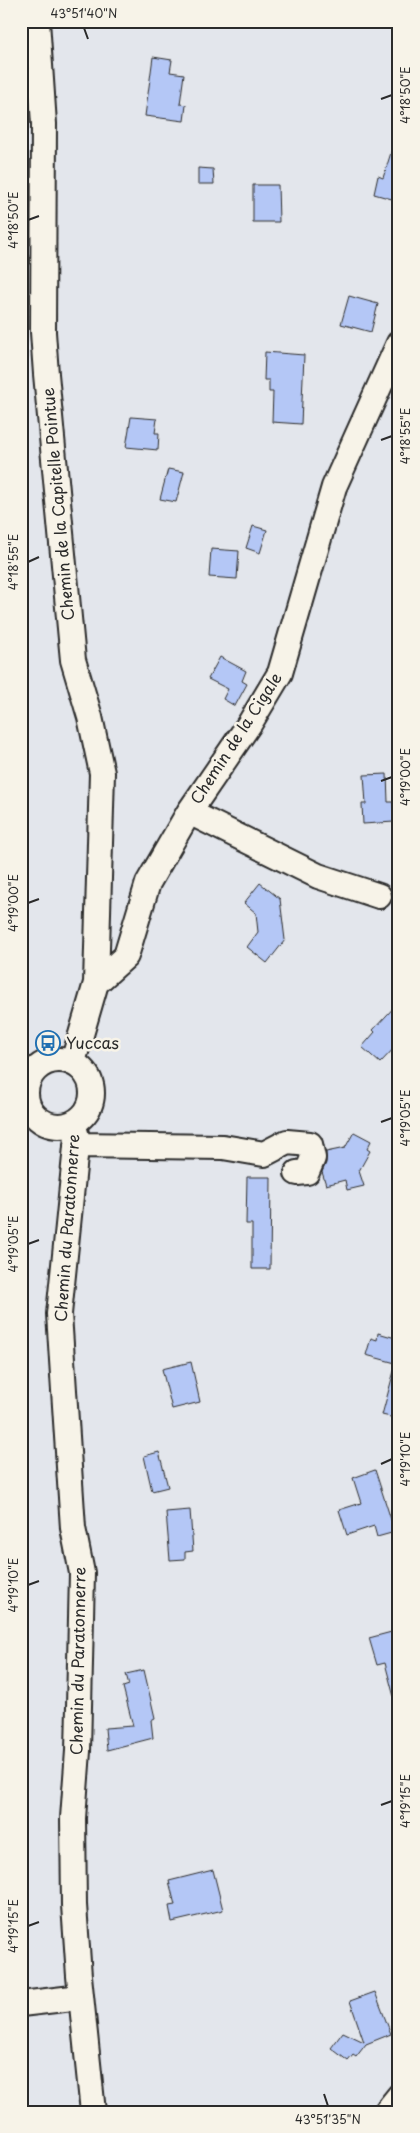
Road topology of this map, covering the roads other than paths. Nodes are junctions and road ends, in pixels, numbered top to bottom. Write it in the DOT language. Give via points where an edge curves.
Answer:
graph roads {
  1 [pos="37,21"];
  2 [pos="399,343"];
  3 [pos="189,812"];
  4 [pos="379,896"];
  5 [pos="96,983"];
  6 [pos="73,1062"];
  7 [pos="27,1067"];
  8 [pos="24,1105"];
  9 [pos="74,1134"];
  10 [pos="297,1173"];
  11 [pos="81,1997"];
  12 [pos="21,2004"];
  13 [pos="399,2096"];
  14 [pos="93,2112"];
  15 [pos="386,2112"];
  1 -- 5 [label="street, Chemin de la Capitelle Pointue" via="44,124 43,332 46,374 73,660 102,773"];
  2 -- 3 [label="street, Chemin de la Cigale" via="334,487 280,673"];
  3 -- 4 [label="street" via="318,876"];
  3 -- 5 [label="street, Chemin de la Cigale" via="148,883 126,956"];
  5 -- 6 [label="street"];
  6 -- 7 [label="street" via="58,1060"];
  6 -- 9 [label="street" via="85,1072 91,1085 91,1100"];
  7 -- 8 [label="street"];
  8 -- 9 [label="street" via="41,1120 62,1126"];
  9 -- 10 [label="street" via="223,1147 264,1154 287,1142 310,1144 312,1158 307,1172"];
  9 -- 11 [label="street, Chemin du Paratonnerre" via="59,1314 74,1528 82,1573 78,1751 73,1818 74,1905"];
  11 -- 12 [label="street"];
  11 -- 14 [label="street, Chemin du Paratonnerre"];
  13 -- 15 [label="street"];
}
